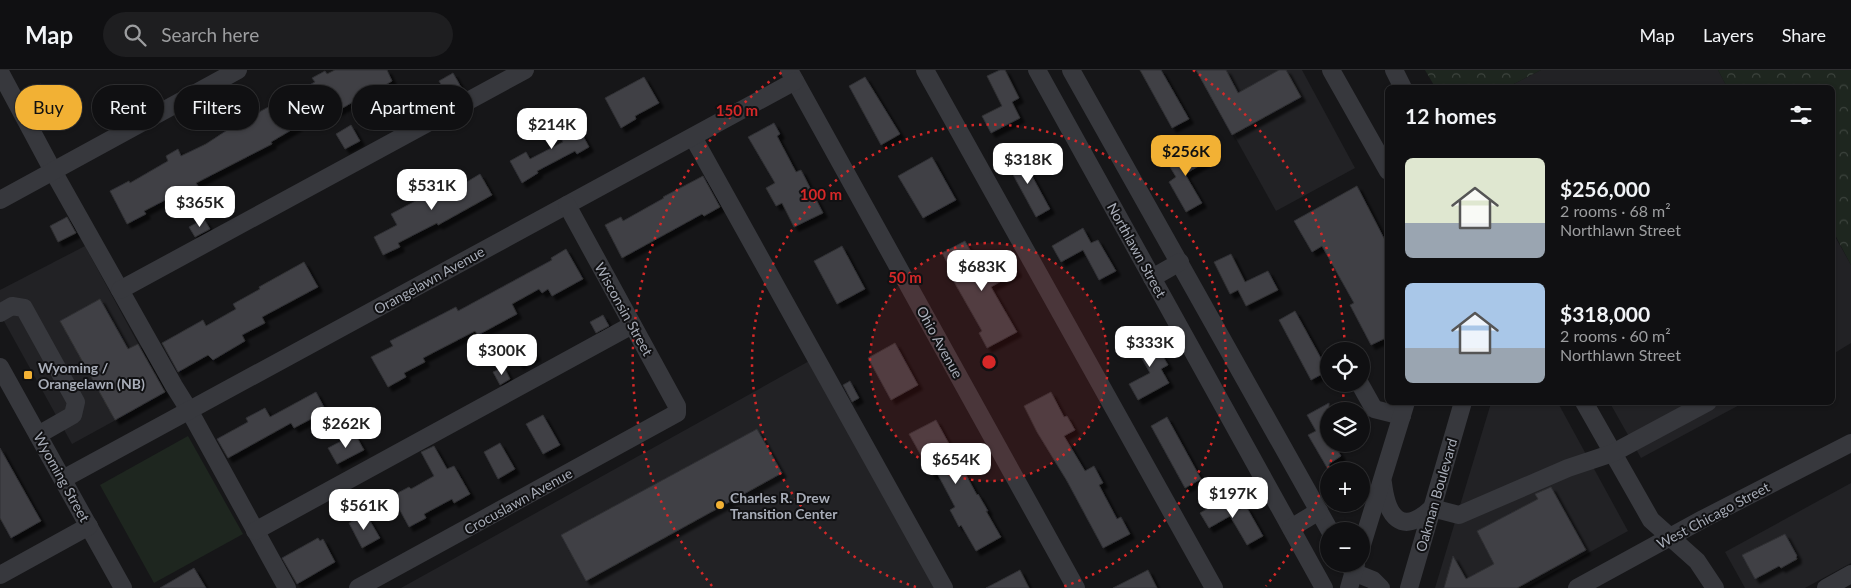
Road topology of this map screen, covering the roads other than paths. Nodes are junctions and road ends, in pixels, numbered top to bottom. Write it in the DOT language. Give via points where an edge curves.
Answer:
graph roads {
  1 [pos="238,70"];
  2 [pos="525,70"];
  3 [pos="926,70"];
  4 [pos="1037,70"];
  5 [pos="1071,70"];
  6 [pos="1331,70"];
  7 [pos="1394,70"];
  8 [pos="0,72"];
  9 [pos="792,75"];
  10 [pos="1402,85"];
  11 [pos="693,136"];
  12 [pos="1385,166"];
  13 [pos="53,171"];
  14 [pos="0,200"];
  15 [pos="567,205"];
  16 [pos="1180,262"];
  17 [pos="1152,278"];
  18 [pos="120,290"];
  19 [pos="0,313"];
  20 [pos="632,325"];
  21 [pos="0,366"];
  22 [pos="1364,392"];
  23 [pos="1462,405"];
  24 [pos="1586,405"];
  25 [pos="1702,405"];
  26 [pos="1404,409"];
  27 [pos="189,410"];
  28 [pos="677,413"];
  29 [pos="38,435"];
  30 [pos="1851,443"];
  31 [pos="1613,453"];
  32 [pos="62,479"];
  33 [pos="1383,483"];
  34 [pos="1432,508"];
  35 [pos="1319,512"];
  36 [pos="1325,522"];
  37 [pos="1370,522"];
  38 [pos="89,526"];
  39 [pos="1291,528"];
  40 [pos="255,531"];
  41 [pos="1670,537"];
  42 [pos="1352,572"];
  43 [pos="2,577"];
  44 [pos="1849,579"];
  45 [pos="1317,585"];
  46 [pos="123,588"];
  47 [pos="286,588"];
  48 [pos="358,588"];
  49 [pos="944,588"];
  50 [pos="1076,588"];
  51 [pos="1214,588"];
  52 [pos="1380,588"];
  53 [pos="1409,588"];
  54 [pos="1577,588"];
  55 [pos="1714,588"];
  56 [pos="1826,588"];
  1 -- 13 [label="street"];
  2 -- 18 [label="street"];
  3 -- 51 [label="street"];
  4 -- 17 [label="street, Northlawn Street"];
  5 -- 16 [label="street"];
  6 -- 12 [label="street"];
  7 -- 10 [label="street"];
  8 -- 13 [label="street"];
  9 -- 11 [label="street, Orangelawn Avenue"];
  9 -- 50 [label="street, Ohio Avenue"];
  11 -- 15 [label="street, Orangelawn Avenue"];
  11 -- 49 [label="street"];
  13 -- 14 [label="street"];
  13 -- 18 [label="street"];
  15 -- 20 [label="street, Wisconsin Street"];
  15 -- 27 [label="street, Orangelawn Avenue"];
  16 -- 17 [label="street"];
  16 -- 35 [label="street"];
  17 -- 39 [label="street, Northlawn Street"];
  18 -- 27 [label="street"];
  19 -- 29 [label="street" via="12,306 24,308 76,402 73,415"];
  20 -- 28 [label="street, Wisconsin Street" via="677,406"];
  20 -- 40 [label="street"];
  21 -- 29 [label="street, Wyoming Street"];
  22 -- 26 [label="street" via="1374,409"];
  23 -- 34 [label="street, Oakman Boulevard"];
  24 -- 31 [label="street"];
  25 -- 31 [label="street"];
  26 -- 33 [label="street"];
  27 -- 32 [label="street, Orangelawn Avenue"];
  27 -- 40 [label="street"];
  28 -- 48 [label="street, Crocuslawn Avenue"];
  29 -- 32 [label="street, Wyoming Street"];
  30 -- 41 [label="street, West Chicago Street"];
  31 -- 34 [label="street" via="1459,515"];
  31 -- 41 [label="street" via="1651,520"];
  32 -- 38 [label="street, Wyoming Street"];
  33 -- 34 [label="street" via="1389,510 1401,520 1410,522 1418,519"];
  33 -- 37 [label="street"];
  34 -- 53 [label="street, Oakman Boulevard"];
  35 -- 36 [label="street"];
  35 -- 39 [label="street"];
  38 -- 43 [label="street"];
  38 -- 46 [label="street, Wyoming Street"];
  39 -- 45 [label="street, Northlawn Street"];
  40 -- 47 [label="street"];
  41 -- 54 [label="street, West Chicago Street"];
  41 -- 55 [label="street" via="1697,560"];
  42 -- 52 [label="street" via="1373,580"];
  44 -- 56 [label="street"];
}
